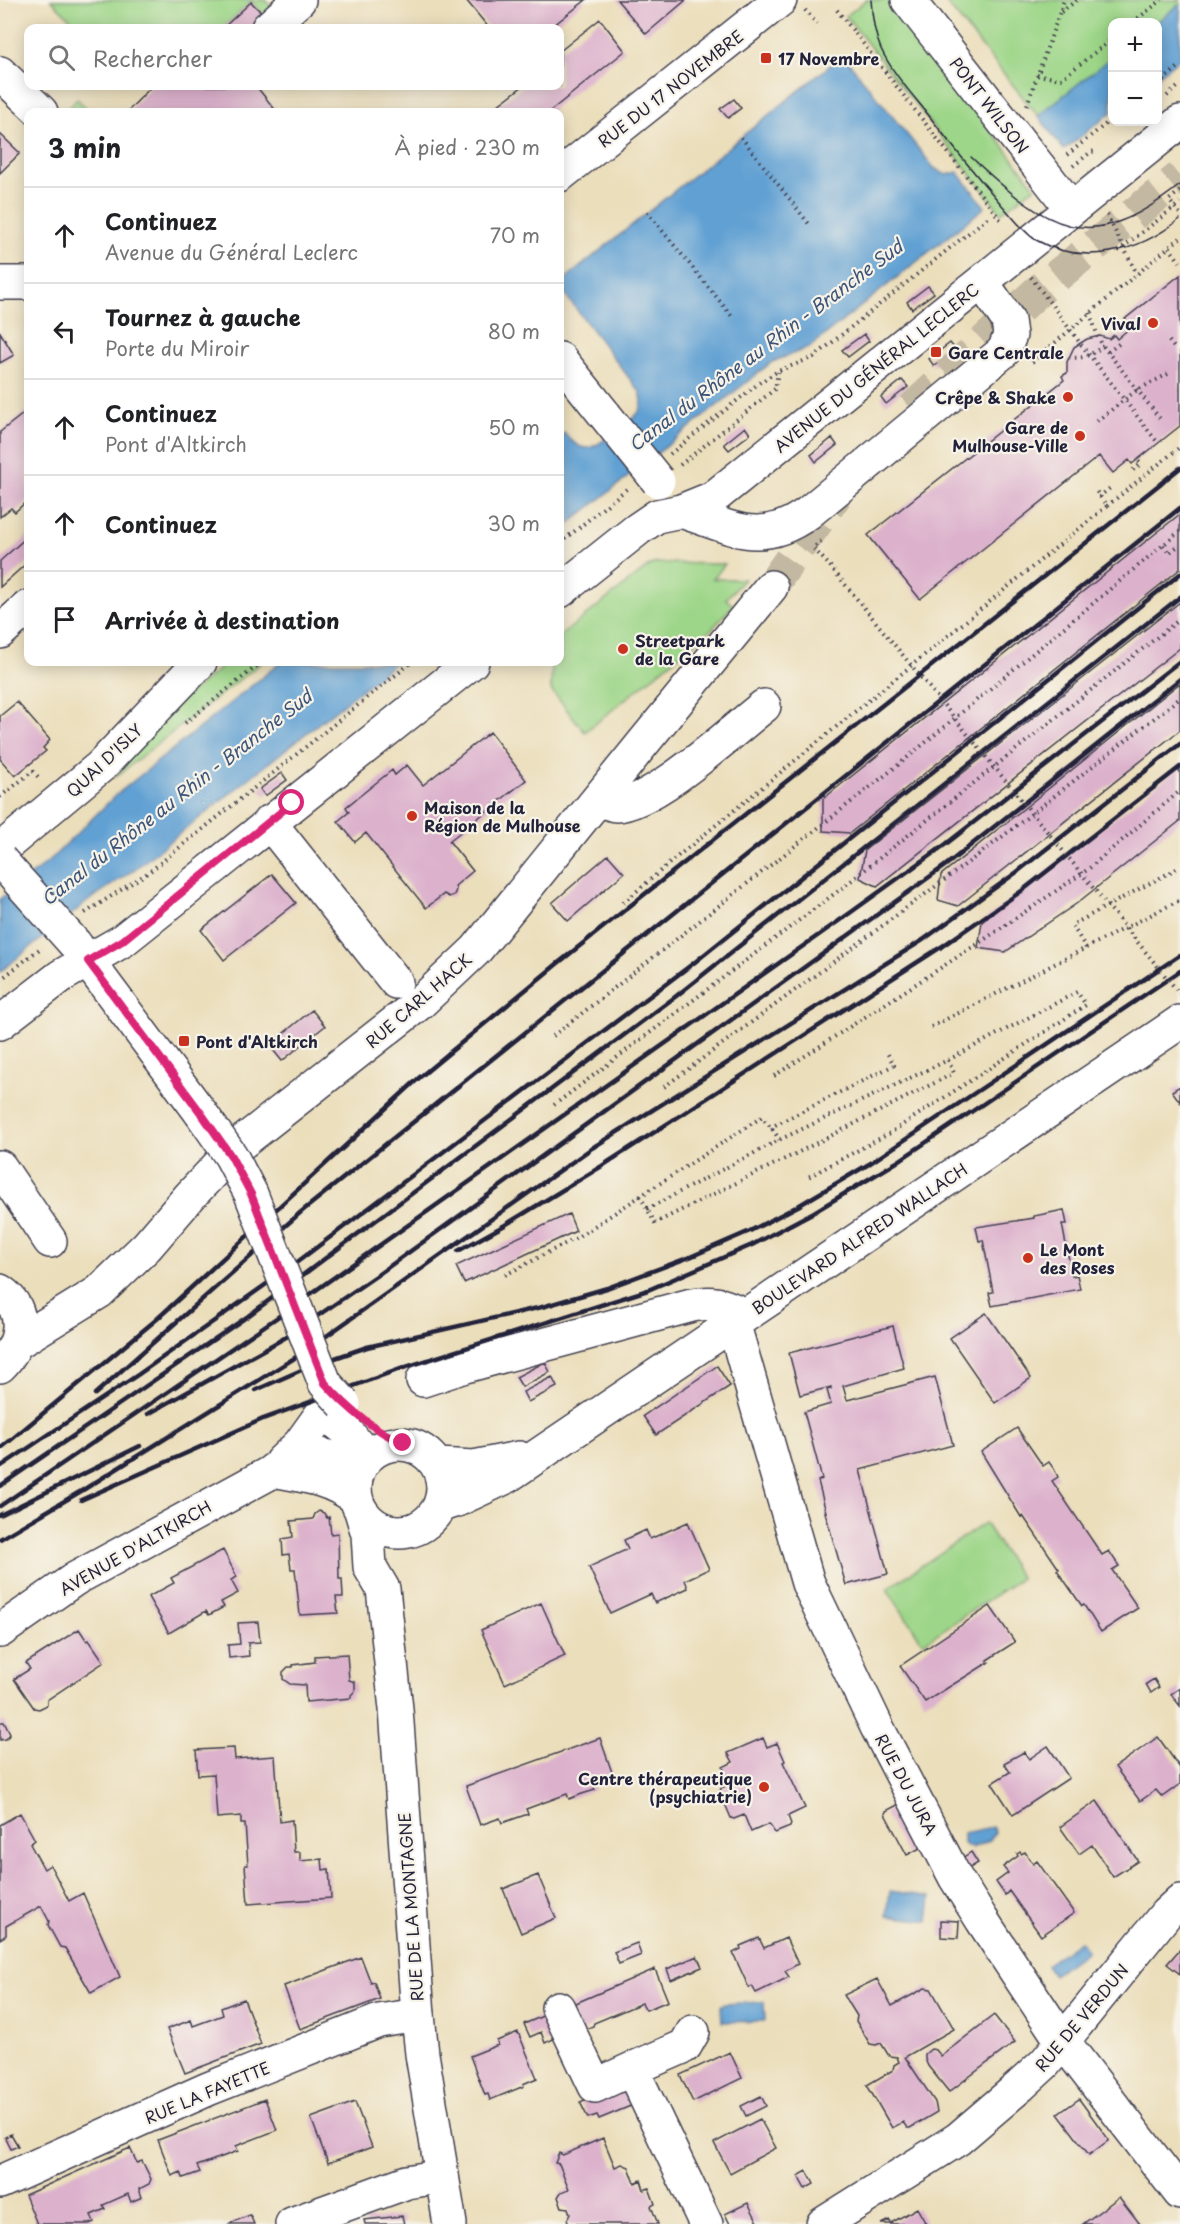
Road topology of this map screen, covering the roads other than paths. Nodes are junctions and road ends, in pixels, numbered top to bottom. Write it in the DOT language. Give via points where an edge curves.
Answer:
graph roads {
  1 [pos="300,0"];
  2 [pos="780,0"];
  3 [pos="908,0"];
  4 [pos="273,24"];
  5 [pos="0,73"];
  6 [pos="37,108"];
  7 [pos="1180,122"];
  8 [pos="564,173"];
  9 [pos="1088,210"];
  10 [pos="982,282"];
  11 [pos="0,283"];
  12 [pos="24,283"];
  13 [pos="564,365"];
  14 [pos="681,511"];
  15 [pos="771,587"];
  16 [pos="564,588"];
  17 [pos="24,611"];
  18 [pos="0,632"];
  19 [pos="196,666"];
  20 [pos="467,666"];
  21 [pos="764,706"];
  22 [pos="600,798"];
  23 [pos="269,822"];
  24 [pos="0,850"];
  25 [pos="0,860"];
  26 [pos="72,942"];
  27 [pos="396,982"];
  28 [pos="1180,999"];
  29 [pos="0,1023"];
  30 [pos="0,1167"];
  31 [pos="51,1241"];
  32 [pos="7,1299"];
  33 [pos="67,1311"];
  34 [pos="738,1320"];
  35 [pos="9,1354"];
  36 [pos="423,1380"];
  37 [pos="331,1400"];
  38 [pos="403,1443"];
  39 [pos="538,1454"];
  40 [pos="438,1465"];
  41 [pos="273,1470"];
  42 [pos="361,1483"];
  43 [pos="441,1505"];
  44 [pos="410,1531"];
  45 [pos="383,1589"];
  46 [pos="0,1630"];
  47 [pos="1180,1900"];
  48 [pos="558,2008"];
  49 [pos="418,2015"];
  50 [pos="693,2032"];
  51 [pos="1063,2040"];
  52 [pos="632,2069"];
  53 [pos="442,2176"];
  54 [pos="0,2182"];
  55 [pos="1180,2193"];
  56 [pos="292,2224"];
  57 [pos="450,2224"];
  58 [pos="706,2224"];
  59 [pos="823,2224"];
  1 -- 4 [label="street"];
  2 -- 8 [label="street, RUE DU 17 NOVEMBRE"];
  3 -- 9 [label="street, PONT WILSON"];
  5 -- 6 [label="street"];
  7 -- 9 [label="street, AVENUE DU GÉNÉRAL LECLERC"];
  9 -- 10 [label="street, AVENUE DU GÉNÉRAL LECLERC"];
  10 -- 14 [label="street, AVENUE DU GÉNÉRAL LECLERC" via="713,498"];
  10 -- 14 [label="street" via="1008,320 1010,335 1004,351 808,513 792,525 755,534"];
  11 -- 12 [label="street"];
  13 -- 14 [label="street, bridge" via="657,474"];
  14 -- 16 [label="street, AVENUE DU GÉNÉRAL LECLERC" via="657,516"];
  15 -- 22 [label="street, RUE CARL HACK"];
  17 -- 18 [label="street"];
  19 -- 24 [label="street, QUAI D'ISLY" via="101,766 53,794"];
  20 -- 23 [label="street"];
  21 -- 22 [label="street" via="653,793 618,805"];
  22 -- 33 [label="street, RUE CARL HACK" via="451,976 235,1148 121,1272 99,1292"];
  23 -- 26 [label="street" via="122,941"];
  23 -- 27 [label="street"];
  25 -- 26 [label="street, bridge"];
  26 -- 29 [label="street" via="61,976"];
  26 -- 37 [label="street, bridge" via="231,1156 251,1194"];
  28 -- 34 [label="street, BOULEVARD ALFRED WALLACH"];
  30 -- 31 [label="street"];
  32 -- 33 [label="street"];
  32 -- 35 [label="street" via="20,1330"];
  33 -- 35 [label="street, RUE CARL HACK"];
  34 -- 36 [label="street" via="720,1304 692,1305"];
  34 -- 39 [label="street, BOULEVARD ALFRED WALLACH"];
  34 -- 51 [label="street, RUE DU JURA" via="737,1336 808,1583 955,1877"];
  37 -- 38 [label="street"];
  37 -- 41 [label="street, AVENUE D'ALTKIRCH" via="300,1444"];
  37 -- 42 [label="street" via="345,1429"];
  38 -- 40 [label="street" via="428,1454"];
  38 -- 42 [label="street" via="376,1450"];
  39 -- 40 [label="street, BOULEVARD ALFRED WALLACH" via="474,1467"];
  39 -- 43 [label="street, BOULEVARD ALFRED WALLACH" via="506,1477"];
  40 -- 43 [label="street" via="443,1485"];
  41 -- 42 [label="street, AVENUE D'ALTKIRCH" via="308,1452 347,1461"];
  41 -- 46 [label="street, AVENUE D'ALTKIRCH" via="75,1579"];
  42 -- 44 [label="street" via="370,1522 395,1532"];
  42 -- 45 [label="street, RUE DE LA MONTAGNE" via="370,1567"];
  43 -- 44 [label="street" via="433,1517"];
  44 -- 45 [label="street, RUE DE LA MONTAGNE" via="400,1545"];
  45 -- 49 [label="street, RUE DE LA MONTAGNE" via="396,1709"];
  47 -- 51 [label="street, RUE DE VERDUN"];
  48 -- 52 [label="street" via="595,2086"];
  49 -- 53 [label="street, RUE DE LA MONTAGNE"];
  49 -- 54 [label="street, RUE LA FAYETTE" via="378,2021 208,2089"];
  50 -- 52 [label="street" via="685,2046"];
  51 -- 55 [label="street, RUE DU JURA"];
  51 -- 59 [label="street, RUE DE VERDUN" via="1045,2063 958,2139"];
  52 -- 58 [label="street"];
  53 -- 56 [label="street" via="407,2182"];
  53 -- 57 [label="street, RUE DE LA MONTAGNE"];
}
